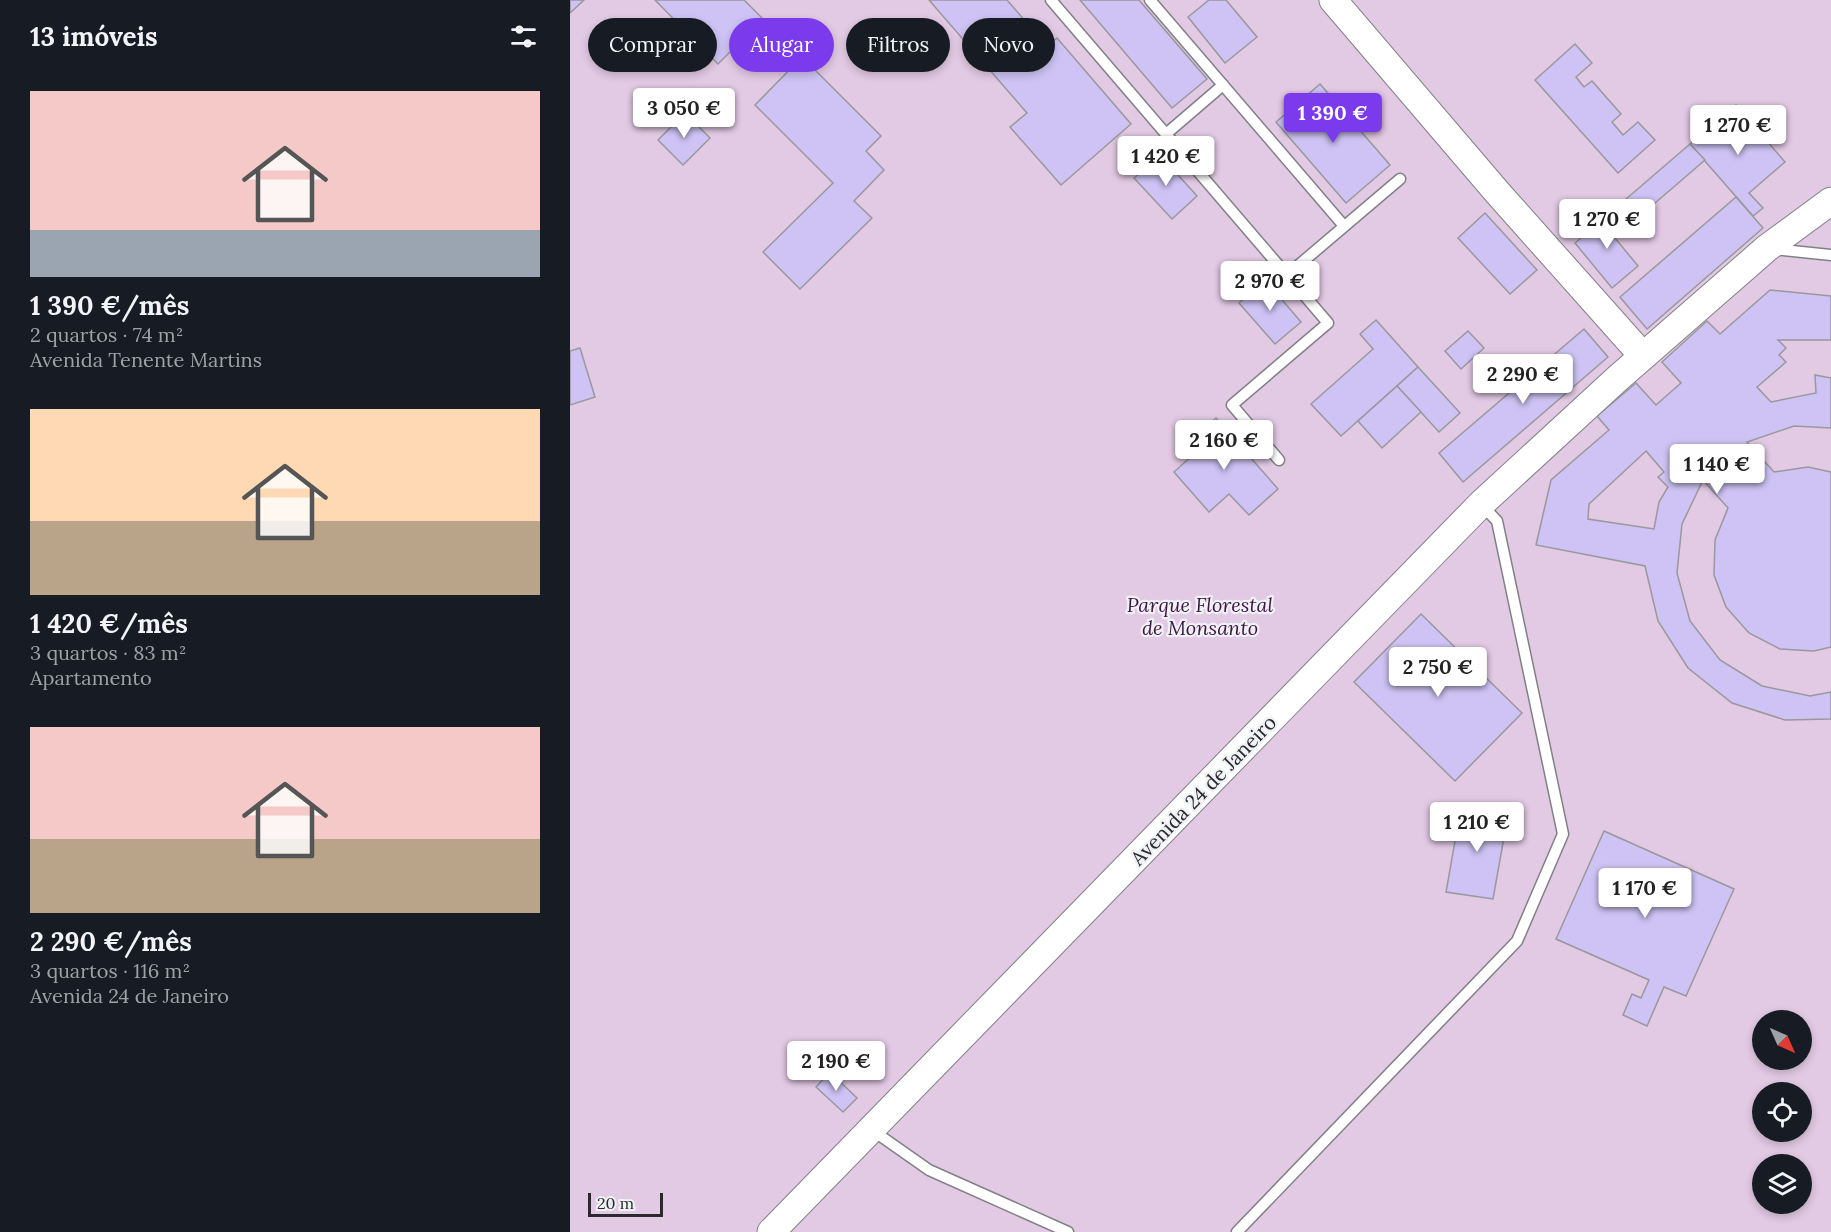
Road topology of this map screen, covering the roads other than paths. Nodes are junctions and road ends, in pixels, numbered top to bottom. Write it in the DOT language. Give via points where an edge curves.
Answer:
graph roads {
  1 [pos="1051,0"];
  2 [pos="1150,0"];
  3 [pos="1333,0"];
  4 [pos="1222,85"];
  5 [pos="1166,134"];
  6 [pos="1400,179"];
  7 [pos="1831,201"];
  8 [pos="1344,226"];
  9 [pos="1767,249"];
  10 [pos="1831,255"];
  11 [pos="1287,275"];
  12 [pos="1643,356"];
  13 [pos="1279,460"];
  14 [pos="1480,504"];
  15 [pos="872,1130"];
  16 [pos="771,1232"];
  17 [pos="1068,1232"];
  18 [pos="1238,1232"];
  1 -- 5 [label="lane"];
  2 -- 4 [label="lane"];
  3 -- 12 [label="street"];
  4 -- 5 [label="lane"];
  4 -- 8 [label="lane"];
  5 -- 11 [label="lane"];
  6 -- 8 [label="lane"];
  7 -- 9 [label="street, Avenida 24 de Janeiro"];
  8 -- 11 [label="lane"];
  9 -- 10 [label="lane"];
  9 -- 12 [label="street, Avenida 24 de Janeiro"];
  11 -- 13 [label="lane" via="1328,323 1232,405"];
  12 -- 14 [label="street, Avenida 24 de Janeiro"];
  14 -- 15 [label="street, Avenida 24 de Janeiro"];
  14 -- 18 [label="lane" via="1497,521 1563,834 1517,941"];
  15 -- 16 [label="street, Avenida 24 de Janeiro"];
  15 -- 17 [label="lane" via="929,1170"];
}
